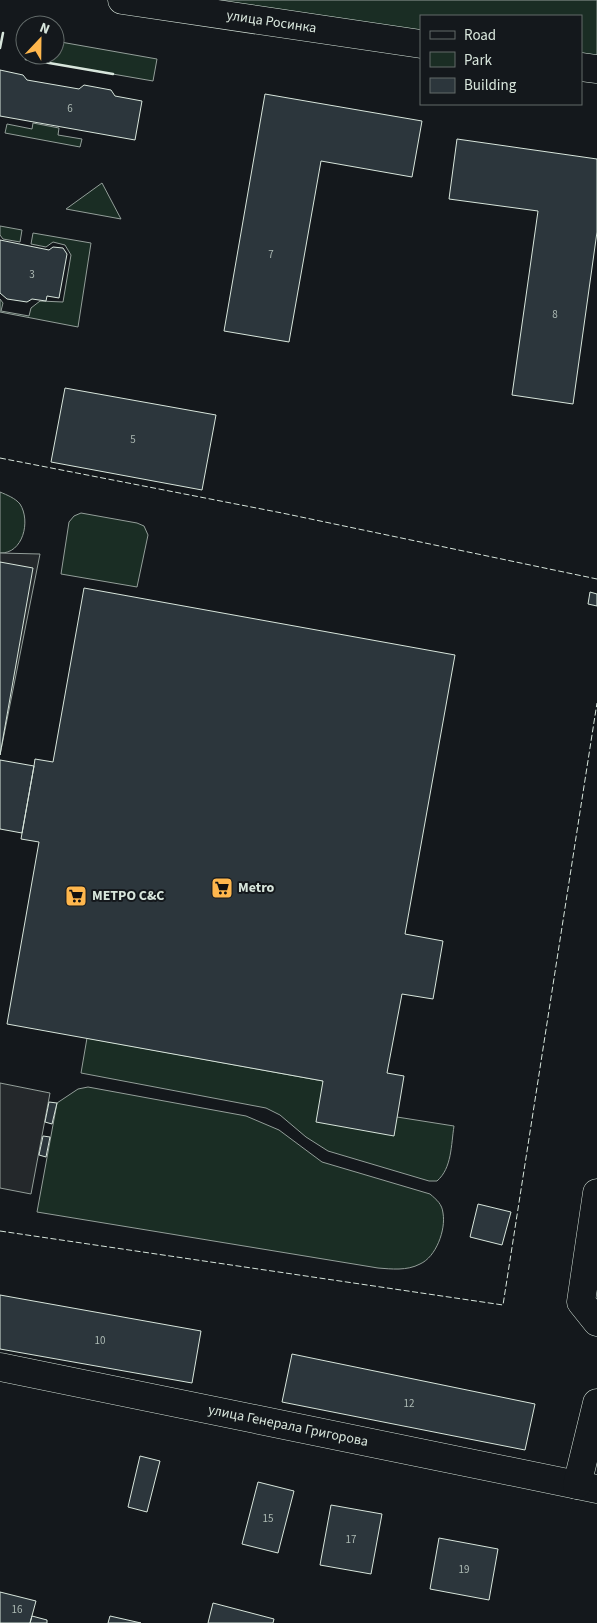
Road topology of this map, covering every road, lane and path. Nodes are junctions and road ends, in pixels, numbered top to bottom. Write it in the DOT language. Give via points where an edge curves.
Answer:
graph roads {
  1 [pos="122,0"];
  2 [pos="420,44"];
  3 [pos="582,67"];
  4 [pos="597,69"];
  5 [pos="597,1192"];
  6 [pos="597,1322"];
  7 [pos="0,1367"];
  8 [pos="597,1403"];
  9 [pos="587,1487"];
  1 -- 2 [label="street, улица Росинка"];
  3 -- 4 [label="street"];
  5 -- 6 [label="street" via="581,1302"];
  7 -- 9 [label="street, улица Генерала Григорова"];
  8 -- 9 [label="street, улица Генерала Григорова"];
}
